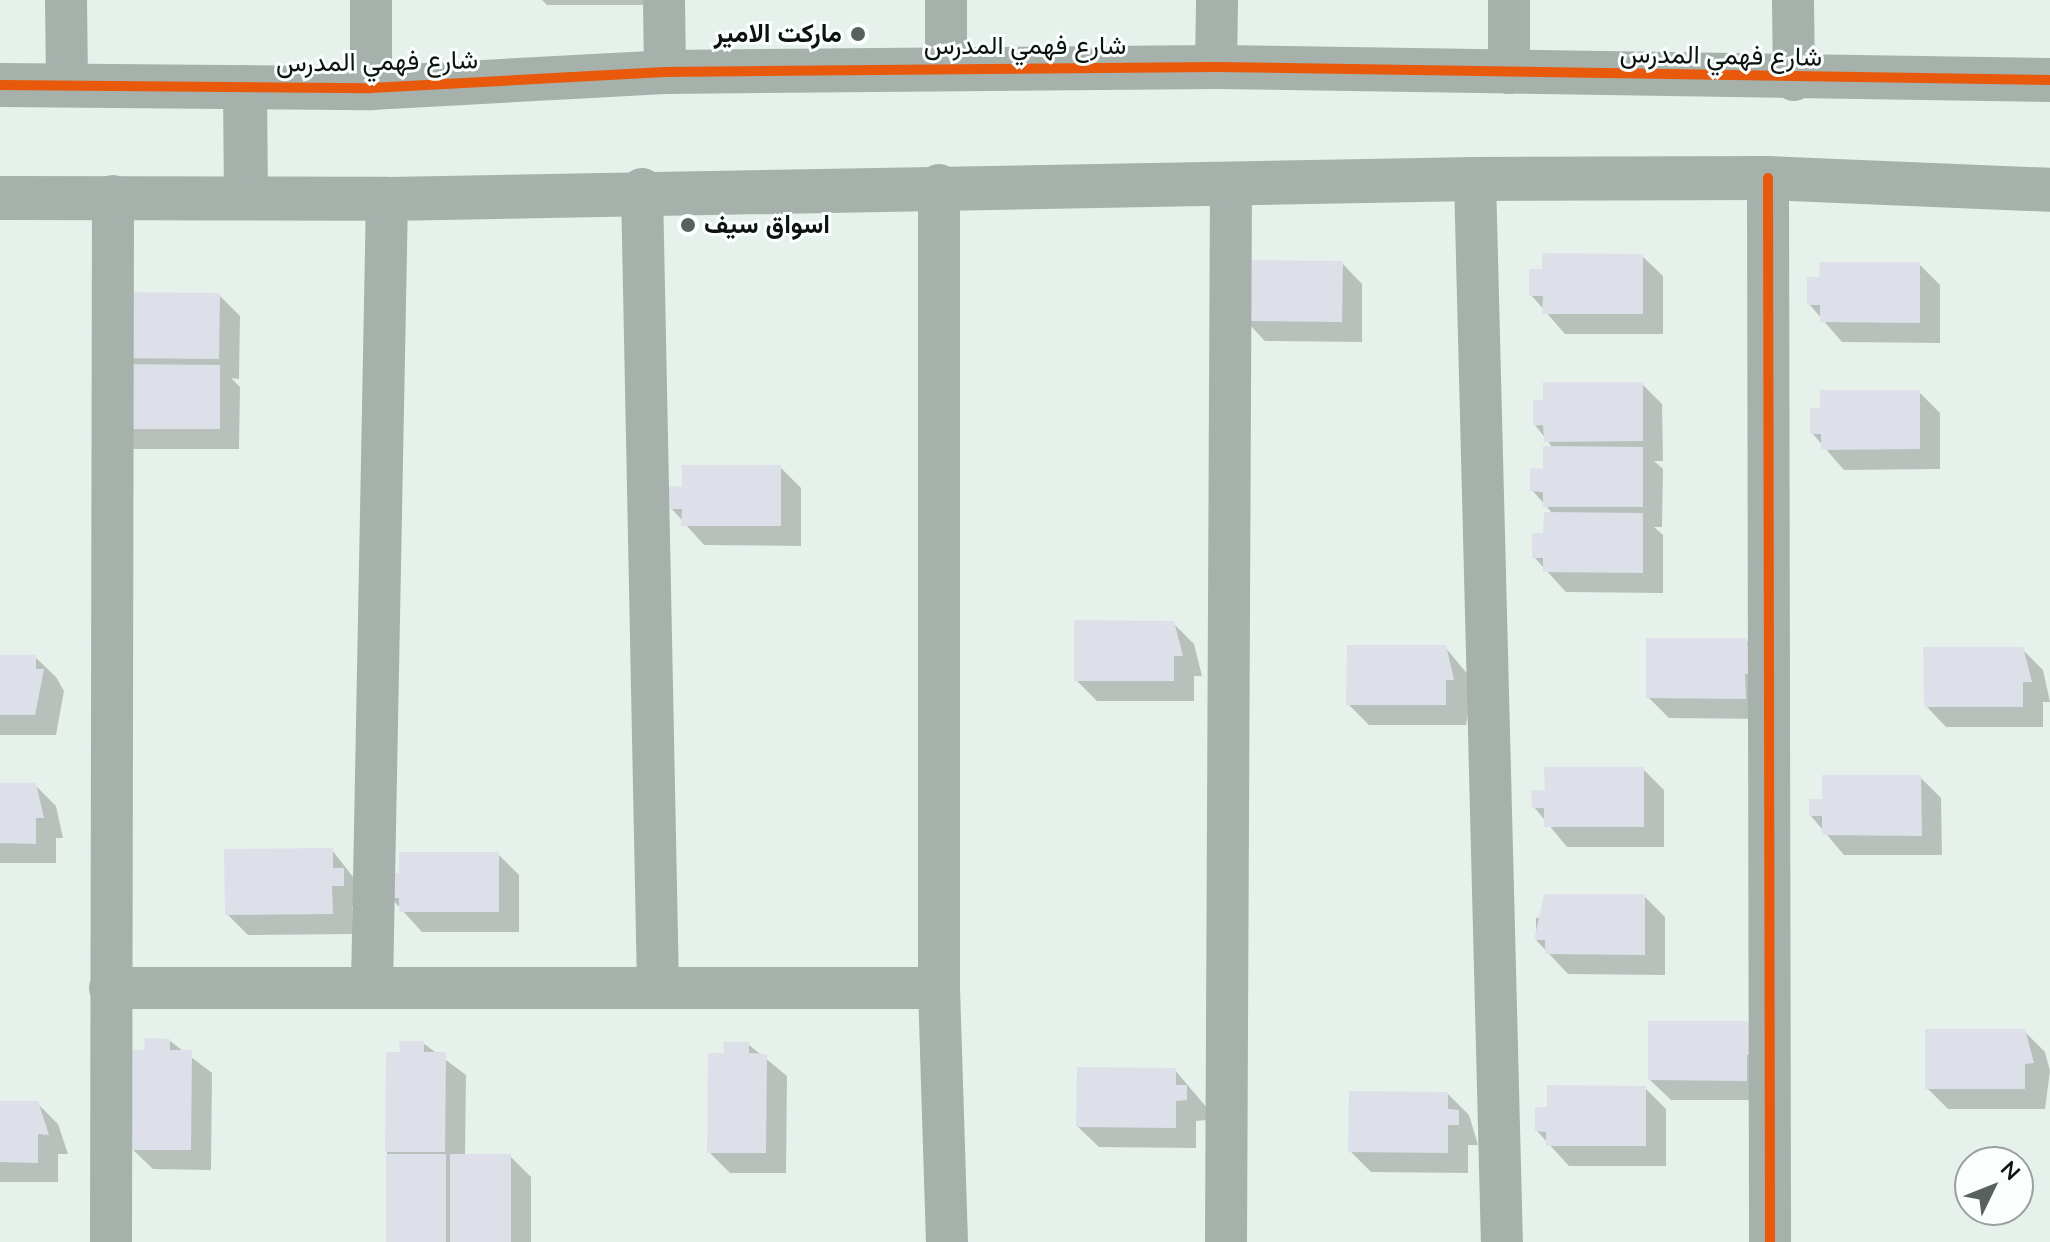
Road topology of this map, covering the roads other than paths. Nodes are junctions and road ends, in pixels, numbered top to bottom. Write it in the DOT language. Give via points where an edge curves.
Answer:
graph roads {
  1 [pos="66,0"];
  2 [pos="371,0"];
  3 [pos="664,0"];
  4 [pos="946,0"];
  5 [pos="1217,0"];
  6 [pos="1509,0"];
  7 [pos="1793,0"];
  8 [pos="1216,67"];
  9 [pos="946,68"];
  10 [pos="665,72"];
  11 [pos="1509,73"];
  12 [pos="1794,80"];
  13 [pos="2050,80"];
  14 [pos="67,84"];
  15 [pos="0,85"];
  16 [pos="245,87"];
  17 [pos="371,88"];
  18 [pos="1768,178"];
  19 [pos="1475,179"];
  20 [pos="939,185"];
  21 [pos="1231,185"];
  22 [pos="642,189"];
  23 [pos="2050,190"];
  24 [pos="113,196"];
  25 [pos="0,198"];
  26 [pos="246,198"];
  27 [pos="387,199"];
  28 [pos="658,985"];
  29 [pos="372,986"];
  30 [pos="110,988"];
  31 [pos="939,988"];
  32 [pos="111,1242"];
  33 [pos="947,1242"];
  34 [pos="1226,1242"];
  35 [pos="1502,1242"];
  36 [pos="1770,1242"];
  1 -- 14 [label="street"];
  2 -- 17 [label="street"];
  3 -- 10 [label="street"];
  4 -- 9 [label="street"];
  5 -- 8 [label="street"];
  6 -- 11 [label="street"];
  7 -- 12 [label="street"];
  8 -- 9 [label="street, شارع فهمي المدرس"];
  8 -- 11 [label="street, شارع فهمي المدرس"];
  9 -- 10 [label="street, شارع فهمي المدرس"];
  10 -- 17 [label="street, شارع فهمي المدرس"];
  11 -- 12 [label="street, شارع فهمي المدرس"];
  12 -- 13 [label="street, شارع فهمي المدرس"];
  14 -- 15 [label="street, شارع فهمي المدرس"];
  14 -- 16 [label="street, شارع فهمي المدرس"];
  16 -- 17 [label="street, شارع فهمي المدرس"];
  16 -- 26 [label="street"];
  18 -- 19 [label="street"];
  18 -- 23 [label="street"];
  18 -- 36 [label="street"];
  19 -- 21 [label="street"];
  19 -- 35 [label="street"];
  20 -- 21 [label="street"];
  20 -- 22 [label="street"];
  20 -- 31 [label="street"];
  21 -- 34 [label="street"];
  22 -- 27 [label="street"];
  22 -- 28 [label="street"];
  24 -- 25 [label="street"];
  24 -- 26 [label="street"];
  24 -- 30 [label="street"];
  26 -- 27 [label="street"];
  27 -- 29 [label="street"];
  28 -- 29 [label="street"];
  28 -- 31 [label="street"];
  29 -- 30 [label="street"];
  30 -- 32 [label="street"];
  31 -- 33 [label="street"];
}
